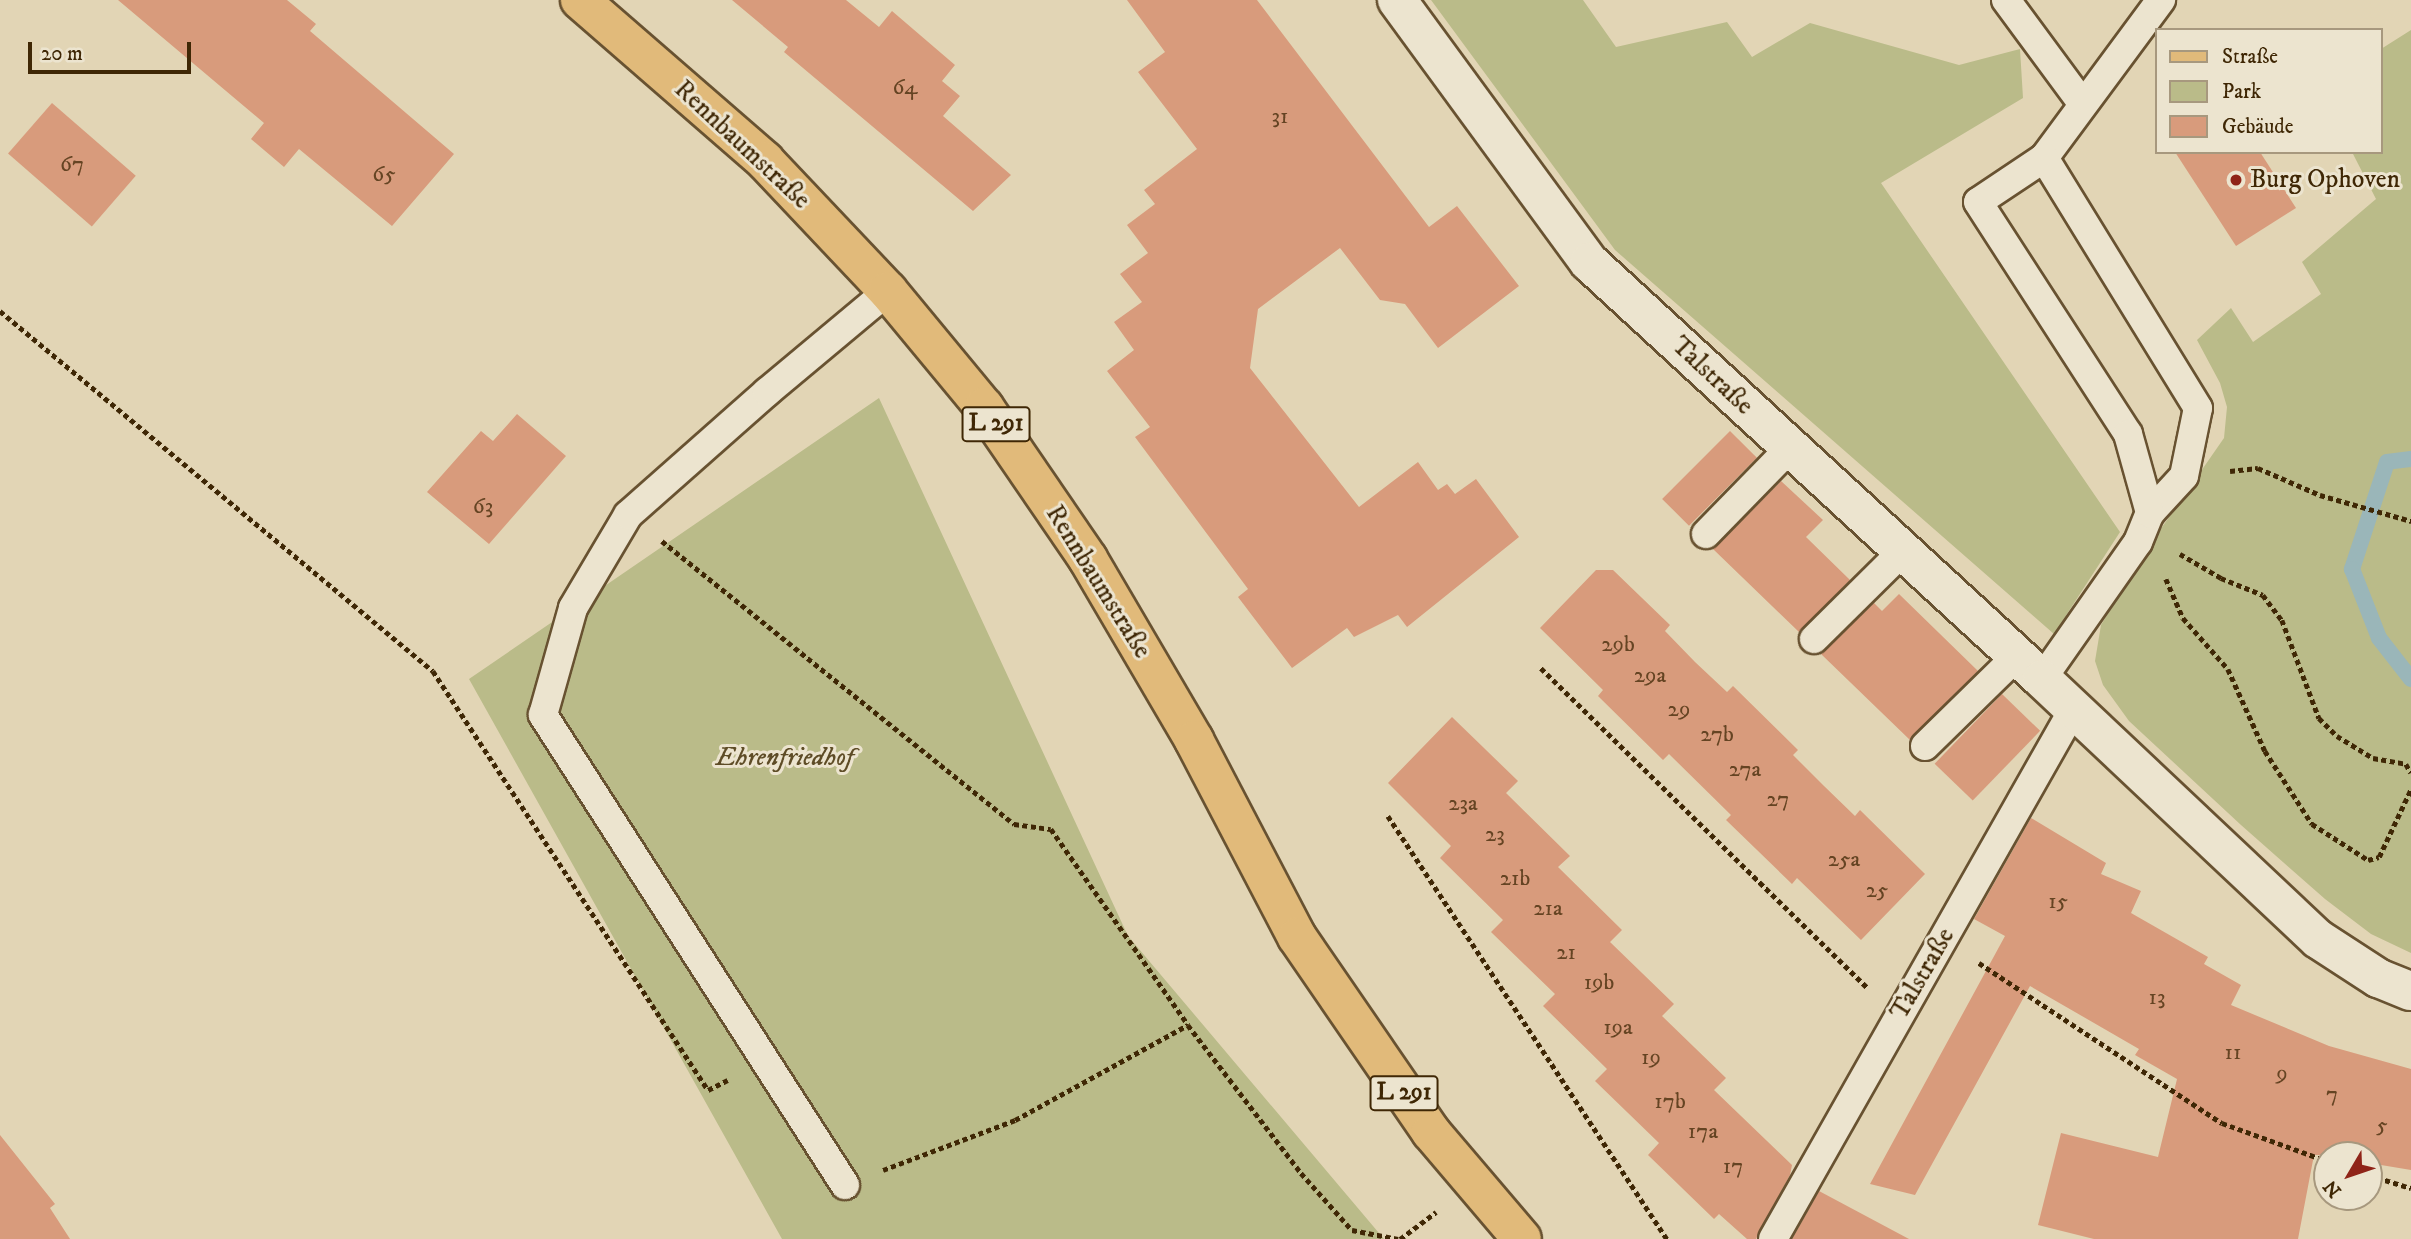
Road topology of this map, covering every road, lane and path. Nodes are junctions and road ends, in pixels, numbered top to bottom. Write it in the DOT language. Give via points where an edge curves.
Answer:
graph roads {
  1 [pos="580,0"];
  2 [pos="1397,0"];
  3 [pos="2006,0"];
  4 [pos="2161,0"];
  5 [pos="2082,103"];
  6 [pos="2044,158"];
  7 [pos="888,291"];
  8 [pos="0,311"];
  9 [pos="1790,447"];
  10 [pos="2184,476"];
  11 [pos="2150,513"];
  12 [pos="628,515"];
  13 [pos="2411,521"];
  14 [pos="1706,534"];
  15 [pos="1903,551"];
  16 [pos="2176,552"];
  17 [pos="2163,574"];
  18 [pos="1814,639"];
  19 [pos="1541,668"];
  20 [pos="2030,668"];
  21 [pos="2073,710"];
  22 [pos="1925,746"];
  23 [pos="2411,773"];
  24 [pos="2411,789"];
  25 [pos="1388,816"];
  26 [pos="1943,939"];
  27 [pos="2411,991"];
  28 [pos="1899,1017"];
  29 [pos="1188,1025"];
  30 [pos="767,1062"];
  31 [pos="2313,1156"];
  32 [pos="2383,1179"];
  33 [pos="845,1185"];
  34 [pos="2411,1188"];
  35 [pos="1398,1239"];
  36 [pos="1522,1239"];
  37 [pos="1667,1239"];
  38 [pos="1773,1239"];
  1 -- 7 [label="main road, Rennbaumstraße / L 291" via="765,161"];
  2 -- 9 [label="street, Talstraße" via="1588,262"];
  3 -- 5 [label="lane"];
  4 -- 5 [label="lane"];
  5 -- 6 [label="lane"];
  6 -- 10 [label="lane" via="2198,408"];
  6 -- 11 [label="lane" via="1978,202 2128,434"];
  7 -- 12 [label="lane"];
  7 -- 36 [label="main road, Rennbaumstraße / L 291" via="984,407 1088,559 1194,740 1297,937 1431,1132"];
  8 -- 30 [label="path" via="433,671 708,1090"];
  9 -- 14 [label="lane"];
  9 -- 15 [label="street, Talstraße"];
  10 -- 11 [label="lane"];
  10 -- 13 [label="path" via="2258,468 2320,495"];
  11 -- 20 [label="lane" via="2138,542"];
  12 -- 29 [label="path" via="1014,824 1051,829"];
  12 -- 30 [label="lane" via="573,608 542,715"];
  15 -- 18 [label="lane"];
  15 -- 20 [label="street, Talstraße"];
  16 -- 23 [label="path" via="2263,595 2282,620 2319,719 2373,758 2406,764"];
  17 -- 24 [label="path" via="2183,618 2228,669 2265,751 2312,824 2368,860 2379,857"];
  19 -- 28 [label="path"];
  20 -- 21 [label="street, Talstraße"];
  20 -- 22 [label="lane"];
  21 -- 26 [label="lane, Talstraße"];
  21 -- 27 [label="street, Talstraße" via="2318,939 2378,978"];
  25 -- 37 [label="path"];
  26 -- 28 [label="lane, Talstraße"];
  26 -- 31 [label="path" via="2222,1123"];
  28 -- 38 [label="lane, Talstraße"];
  29 -- 33 [label="path" via="1015,1119"];
  29 -- 35 [label="path" via="1301,1173 1352,1230"];
  30 -- 33 [label="lane"];
  32 -- 34 [label="path"];
}
